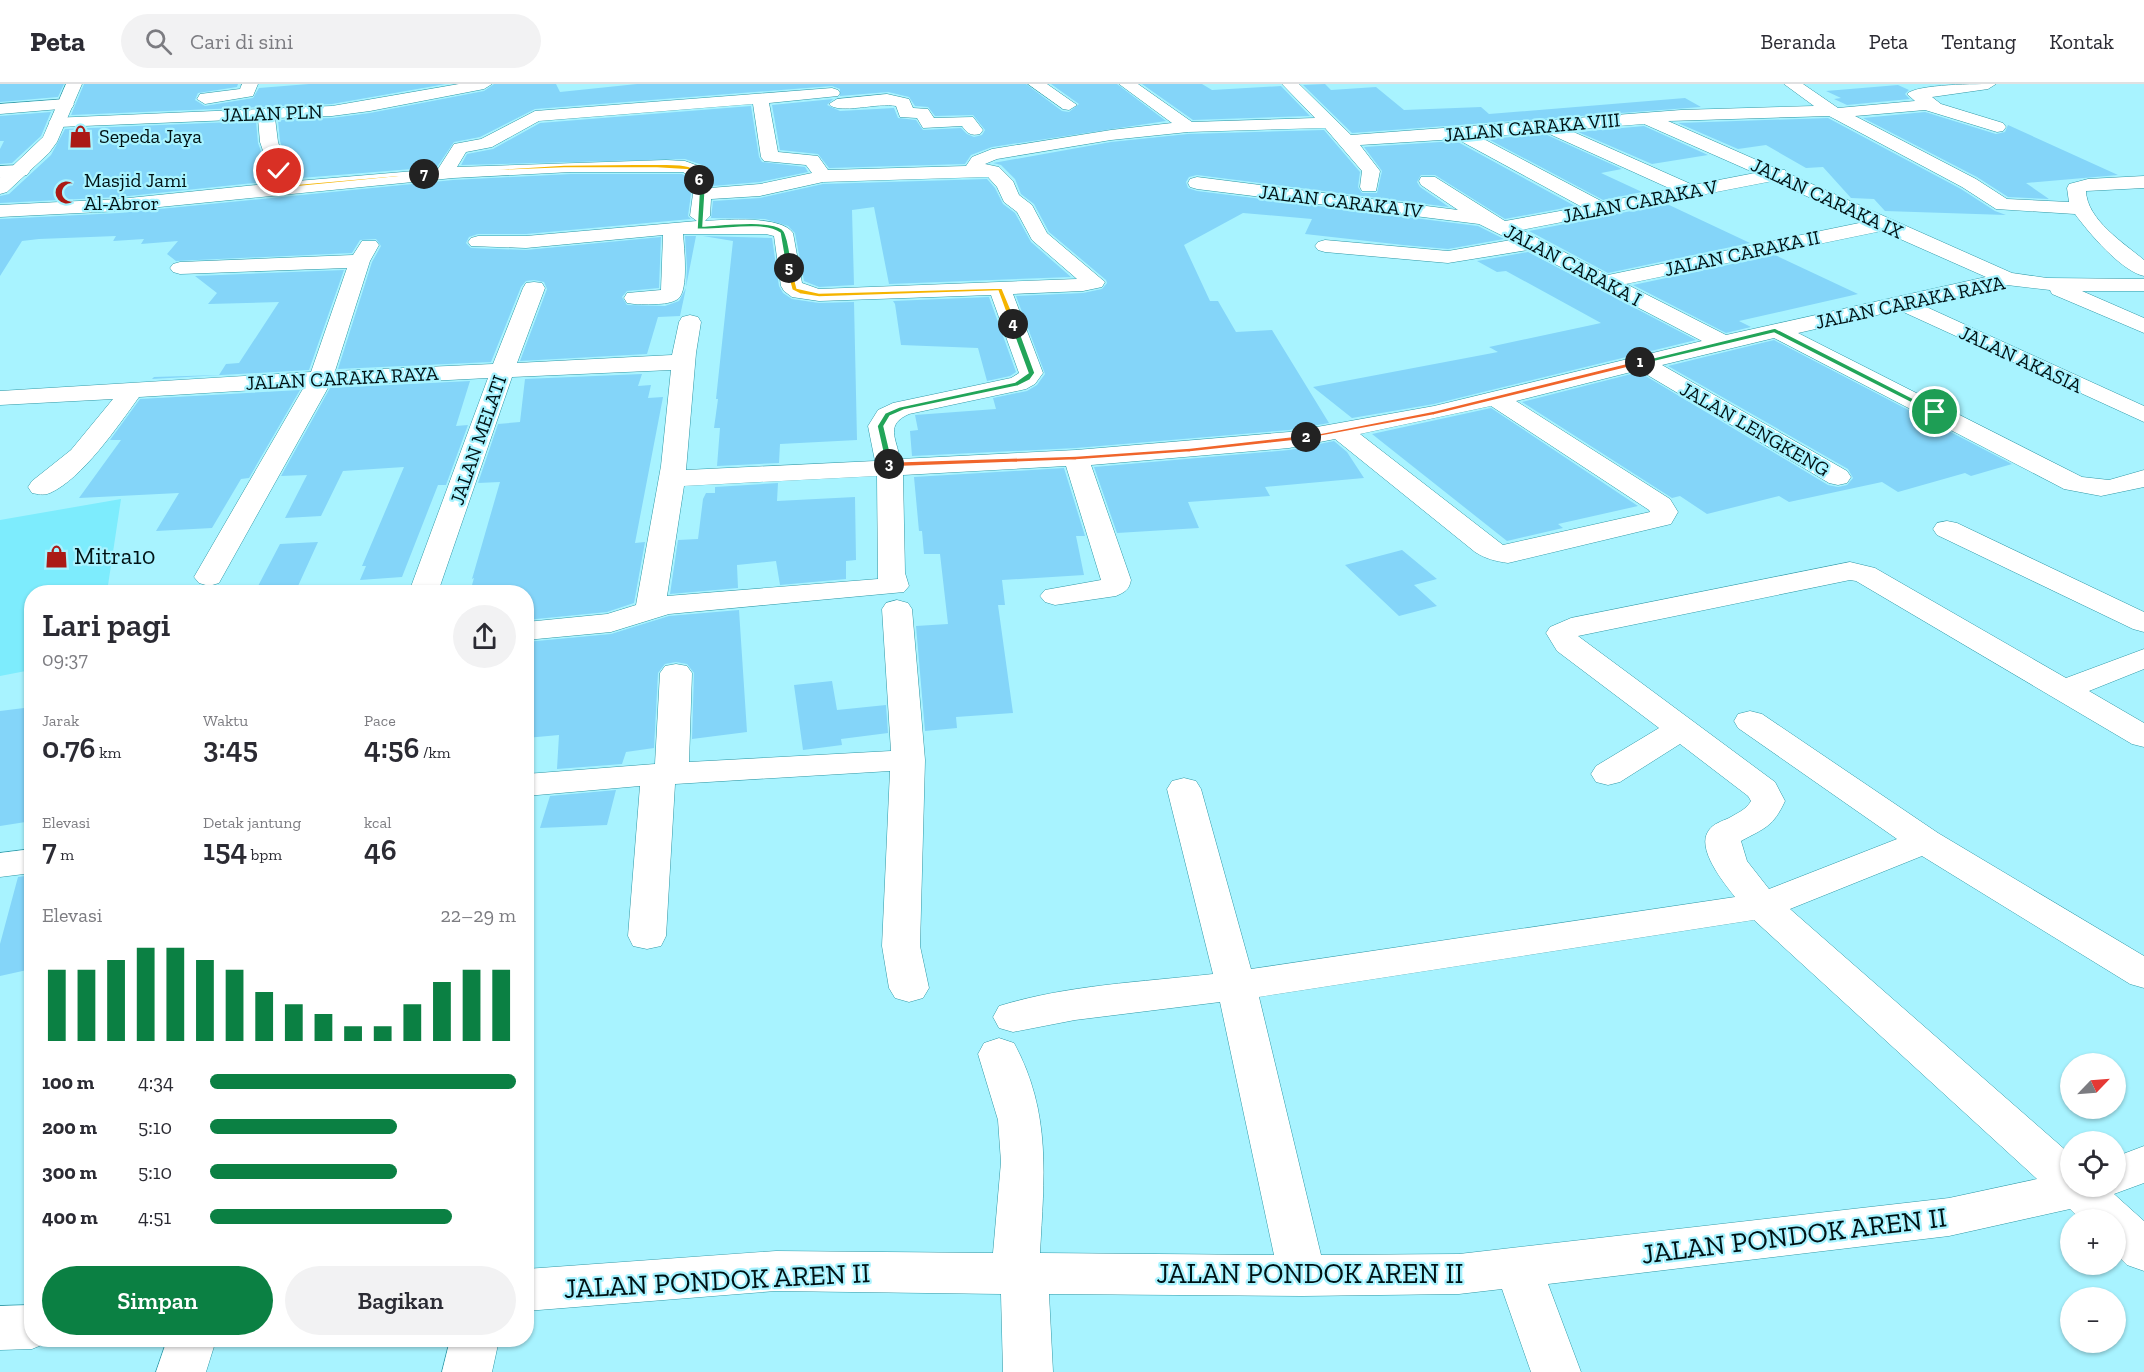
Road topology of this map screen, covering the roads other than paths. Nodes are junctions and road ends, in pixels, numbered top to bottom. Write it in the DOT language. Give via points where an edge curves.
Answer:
graph roads {
  1 [pos="74,84"];
  2 [pos="250,84"];
  3 [pos="484,84"];
  4 [pos="1036,84"];
  5 [pos="1127,84"];
  6 [pos="1290,84"];
  7 [pos="1792,84"];
  8 [pos="1988,84"];
  9 [pos="617,93"];
  10 [pos="832,94"];
  11 [pos="760,99"];
  12 [pos="66,104"];
  13 [pos="1069,105"];
  14 [pos="1927,105"];
  15 [pos="0,110"];
  16 [pos="613,111"];
  17 [pos="1834,112"];
  18 [pos="266,114"];
  19 [pos="196,116"];
  20 [pos="1646,118"];
  21 [pos="850,121"];
  22 [pos="58,122"];
  23 [pos="1328,123"];
  24 [pos="1188,127"];
  25 [pos="1548,127"];
  26 [pos="1997,127"];
  27 [pos="974,130"];
  28 [pos="1460,133"];
  29 [pos="1347,141"];
  30 [pos="973,170"];
  31 [pos="21,171"];
  32 [pos="0,172"];
  33 [pos="444,173"];
  34 [pos="1778,174"];
  35 [pos="823,176"];
  36 [pos="1428,181"];
  37 [pos="2144,182"];
  38 [pos="1197,183"];
  39 [pos="1369,187"];
  40 [pos="0,188"];
  41 [pos="274,188"];
  42 [pos="1691,191"];
  43 [pos="702,194"];
  44 [pos="2081,208"];
  45 [pos="1601,209"];
  46 [pos="0,211"];
  47 [pos="1494,224"];
  48 [pos="1881,225"];
  49 [pos="699,228"];
  50 [pos="673,230"];
  51 [pos="478,242"];
  52 [pos="1531,243"];
  53 [pos="1325,246"];
  54 [pos="180,268"];
  55 [pos="2144,270"];
  56 [pos="2007,279"];
  57 [pos="1604,282"];
  58 [pos="2047,284"];
  59 [pos="2144,285"];
  60 [pos="534,288"];
  61 [pos="1000,289"];
  62 [pos="635,298"];
  63 [pos="1899,302"];
  64 [pos="690,322"];
  65 [pos="2144,326"];
  66 [pos="1775,330"];
  67 [pos="1723,343"];
  68 [pos="684,362"];
  69 [pos="1641,362"];
  70 [pos="502,370"];
  71 [pos="321,379"];
  72 [pos="131,391"];
  73 [pos="0,398"];
  74 [pos="1495,398"];
  75 [pos="2144,415"];
  76 [pos="1340,432"];
  77 [pos="1076,458"];
  78 [pos="888,459"];
  79 [pos="673,473"];
  80 [pos="1838,477"];
  81 [pos="2144,478"];
  82 [pos="41,487"];
  83 [pos="1947,529"];
  84 [pos="209,577"];
  85 [pos="426,585"];
  86 [pos="1055,596"];
  87 [pos="897,609"];
  88 [pos="650,611"];
  89 [pos="2144,623"];
  90 [pos="534,630"];
  91 [pos="2144,658"];
  92 [pos="676,673"];
  93 [pos="2063,690"];
  94 [pos="1750,721"];
  95 [pos="1681,729"];
  96 [pos="2144,737"];
  97 [pos="908,760"];
  98 [pos="665,774"];
  99 [pos="1608,774"];
  100 [pos="534,784"];
  101 [pos="1184,789"];
  102 [pos="1925,841"];
  103 [pos="24,862"];
  104 [pos="0,865"];
  105 [pos="1762,906"];
  106 [pos="647,936"];
  107 [pos="2144,974"];
  108 [pos="1236,986"];
  109 [pos="909,988"];
  110 [pos="2060,1164"];
  111 [pos="2144,1164"];
  112 [pos="2126,1173"];
  113 [pos="2060,1196"];
  114 [pos="2126,1234"];
  115 [pos="2144,1251"];
  116 [pos="1518,1267"];
  117 [pos="1020,1273"];
  118 [pos="1302,1276"];
  119 [pos="534,1289"];
  120 [pos="24,1327"];
  121 [pos="0,1328"];
  122 [pos="190,1347"];
  123 [pos="473,1347"];
  124 [pos="181,1372"];
  125 [pos="467,1372"];
  126 [pos="1028,1372"];
  127 [pos="1556,1372"];
  1 -- 12 [label="street"];
  2 -- 19 [label="street" via="247,93 206,97"];
  3 -- 18 [label="street, JALAN PLN" via="370,106"];
  4 -- 13 [label="street"];
  5 -- 24 [label="street"];
  6 -- 23 [label="street"];
  7 -- 17 [label="street"];
  8 -- 14 [label="street" via="1915,94 1933,103"];
  9 -- 16 [label="street"];
  10 -- 11 [label="street"];
  10 -- 21 [label="street"];
  10 -- 27 [label="street" via="894,100 903,103 906,113 922,113 929,124 967,121"];
  11 -- 16 [label="street"];
  11 -- 35 [label="street" via="770,158 812,160"];
  12 -- 15 [label="street"];
  12 -- 22 [label="street"];
  14 -- 17 [label="street, JALAN CARAKA VIII"];
  14 -- 26 [label="street"];
  16 -- 33 [label="street" via="535,116 486,143 460,148"];
  17 -- 20 [label="street, JALAN CARAKA VIII"];
  17 -- 44 [label="street" via="1970,183 2003,205"];
  18 -- 19 [label="street, JALAN PLN"];
  18 -- 41 [label="street" via="269,142 279,171"];
  19 -- 22 [label="street, JALAN PLN"];
  20 -- 25 [label="street, JALAN CARAKA VIII"];
  20 -- 34 [label="street, JALAN CARAKA IX"];
  22 -- 31 [label="street" via="43,149"];
  23 -- 24 [label="street"];
  23 -- 29 [label="street"];
  24 -- 30 [label="street" via="992,154 978,161"];
  25 -- 28 [label="street, JALAN CARAKA VIII"];
  25 -- 42 [label="street"];
  28 -- 29 [label="street, JALAN CARAKA VIII"];
  28 -- 45 [label="street"];
  29 -- 39 [label="street" via="1371,171"];
  30 -- 35 [label="street"];
  30 -- 61 [label="street" via="993,171 1006,185 1011,198 1025,208 1039,236 1094,282"];
  31 -- 32 [label="street"];
  31 -- 40 [label="street"];
  33 -- 41 [label="street"];
  33 -- 43 [label="street" via="684,167 697,172"];
  34 -- 42 [label="street, JALAN CARAKA V"];
  34 -- 48 [label="street, JALAN CARAKA IX"];
  35 -- 43 [label="street" via="760,190"];
  36 -- 47 [label="street, JALAN CARAKA I"];
  37 -- 44 [label="street" via="2080,186 2074,194"];
  38 -- 47 [label="street, JALAN CARAKA IV"];
  41 -- 46 [label="street" via="158,202"];
  42 -- 45 [label="street, JALAN CARAKA V"];
  43 -- 49 [label="street"];
  44 -- 55 [label="street" via="2109,242"];
  45 -- 47 [label="street, JALAN CARAKA V"];
  47 -- 52 [label="street, JALAN CARAKA I"];
  48 -- 56 [label="street, JALAN CARAKA IX"];
  48 -- 57 [label="street, JALAN CARAKA II"];
  49 -- 50 [label="street"];
  49 -- 61 [label="street" via="779,229 783,233 792,286 800,292 819,295"];
  50 -- 51 [label="street"];
  50 -- 62 [label="street" via="671,294"];
  52 -- 53 [label="street" via="1448,257"];
  52 -- 57 [label="street, JALAN CARAKA I"];
  54 -- 71 [label="street" via="364,253"];
  56 -- 58 [label="street, JALAN CARAKA RAYA"];
  56 -- 63 [label="street, JALAN CARAKA RAYA"];
  57 -- 67 [label="street, JALAN CARAKA I"];
  58 -- 59 [label="street, JALAN CARAKA RAYA"];
  58 -- 65 [label="street, JALAN CARAKA RAYA"];
  60 -- 70 [label="street, JALAN MELATI"];
  61 -- 78 [label="street" via="1031,373 1028,379 902,408 887,415 881,426"];
  63 -- 66 [label="street, JALAN CARAKA RAYA"];
  63 -- 75 [label="street, JALAN AKASIA"];
  64 -- 68 [label="street"];
  66 -- 67 [label="street, JALAN CARAKA RAYA"];
  66 -- 81 [label="street" via="2073,483 2107,489"];
  67 -- 69 [label="street, JALAN CARAKA RAYA"];
  68 -- 70 [label="street, JALAN CARAKA RAYA"];
  68 -- 79 [label="street"];
  69 -- 74 [label="street, JALAN CARAKA RAYA"];
  69 -- 80 [label="street, JALAN LENGKENG"];
  70 -- 71 [label="street, JALAN CARAKA RAYA"];
  70 -- 85 [label="street, JALAN MELATI"];
  71 -- 72 [label="street, JALAN CARAKA RAYA"];
  71 -- 84 [label="street"];
  72 -- 73 [label="street, JALAN CARAKA RAYA"];
  72 -- 82 [label="street" via="75,462"];
  74 -- 76 [label="street, JALAN CARAKA RAYA"];
  74 -- 76 [label="street" via="1660,505 1664,512 1661,518 1508,554 1496,553"];
  76 -- 77 [label="street, JALAN CARAKA RAYA" via="1201,449"];
  77 -- 78 [label="street, JALAN CARAKA RAYA"];
  77 -- 86 [label="street" via="1116,580 1115,586 1106,590"];
  78 -- 79 [label="street, JALAN CARAKA RAYA"];
  78 -- 88 [label="street" via="894,586 666,605"];
  79 -- 88 [label="street"];
  83 -- 89 [label="street"];
  87 -- 97 [label="street"];
  88 -- 90 [label="street" via="611,623"];
  91 -- 93 [label="street"];
  92 -- 98 [label="street"];
  93 -- 95 [label="street" via="1865,573 1850,571 1571,627 1561,633 1568,644"];
  93 -- 96 [label="street"];
  94 -- 102 [label="street"];
  95 -- 99 [label="street"];
  95 -- 105 [label="street" via="1763,790 1768,801 1761,814 1723,836 1721,844 1726,857"];
  97 -- 98 [label="street"];
  97 -- 109 [label="street" via="901,946"];
  98 -- 100 [label="street"];
  98 -- 106 [label="street"];
  101 -- 108 [label="street"];
  102 -- 105 [label="street"];
  102 -- 107 [label="street"];
  103 -- 104 [label="street"];
  105 -- 108 [label="street"];
  105 -- 110 [label="street"];
  108 -- 117 [label="street" via="1074,1005 1006,1036 1023,1162"];
  108 -- 118 [label="street"];
  111 -- 112 [label="street, JALAN PONDOK AREN II"];
  113 -- 116 [label="street, JALAN PONDOK AREN II" via="1949,1217"];
  114 -- 115 [label="street"];
  116 -- 118 [label="street, JALAN PONDOK AREN II" via="1459,1274"];
  116 -- 127 [label="street"];
  117 -- 118 [label="street, JALAN PONDOK AREN II"];
  117 -- 119 [label="street, JALAN PONDOK AREN II" via="776,1271"];
  117 -- 126 [label="street"];
  120 -- 121 [label="street"];
  122 -- 124 [label="street"];
  123 -- 125 [label="street"];
}
